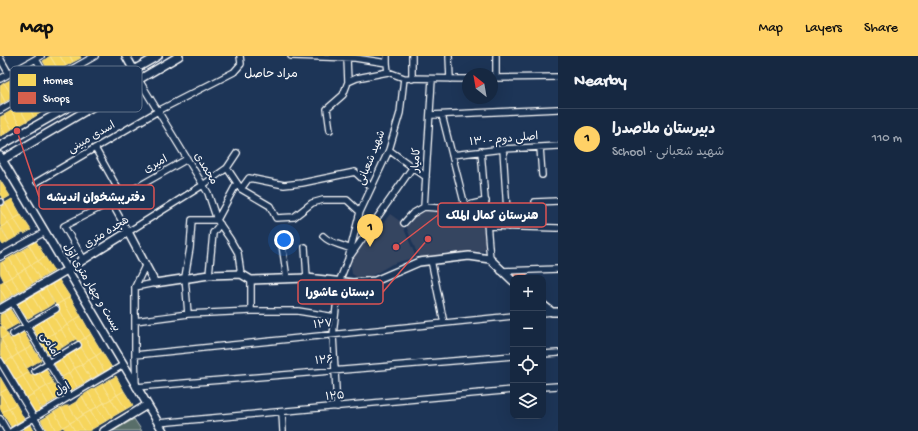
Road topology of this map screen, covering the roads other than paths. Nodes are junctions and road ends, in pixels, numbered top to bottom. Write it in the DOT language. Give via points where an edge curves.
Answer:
graph roads {
  1 [pos="95,56"];
  2 [pos="126,56"];
  3 [pos="158,56"];
  4 [pos="179,56"];
  5 [pos="240,56"];
  6 [pos="291,56"];
  7 [pos="387,56"];
  8 [pos="412,56"];
  9 [pos="449,56"];
  10 [pos="496,56"];
  11 [pos="0,58"];
  12 [pos="36,58"];
  13 [pos="347,58"];
  14 [pos="387,64"];
  15 [pos="22,66"];
  16 [pos="77,66"];
  17 [pos="132,66"];
  18 [pos="141,66"];
  19 [pos="495,68"];
  20 [pos="388,72"];
  21 [pos="9,74"];
  22 [pos="558,77"];
  23 [pos="142,78"];
  24 [pos="404,78"];
  25 [pos="412,78"];
  26 [pos="498,78"];
  27 [pos="0,79"];
  28 [pos="432,79"];
  29 [pos="450,79"];
  30 [pos="462,79"];
  31 [pos="348,82"];
  32 [pos="142,85"];
  33 [pos="10,104"];
  34 [pos="558,109"];
  35 [pos="0,110"];
  36 [pos="158,111"];
  37 [pos="61,112"];
  38 [pos="82,112"];
  39 [pos="442,115"];
  40 [pos="430,116"];
  41 [pos="330,130"];
  42 [pos="0,146"];
  43 [pos="558,146"];
  44 [pos="540,147"];
  45 [pos="94,148"];
  46 [pos="503,149"];
  47 [pos="389,150"];
  48 [pos="481,151"];
  49 [pos="238,153"];
  50 [pos="452,155"];
  51 [pos="1,158"];
  52 [pos="187,159"];
  53 [pos="227,168"];
  54 [pos="412,168"];
  55 [pos="542,175"];
  56 [pos="426,178"];
  57 [pos="37,182"];
  58 [pos="237,183"];
  59 [pos="203,185"];
  60 [pos="371,187"];
  61 [pos="240,189"];
  62 [pos="122,196"];
  63 [pos="558,201"];
  64 [pos="111,202"];
  65 [pos="486,202"];
  66 [pos="535,202"];
  67 [pos="424,206"];
  68 [pos="465,206"];
  69 [pos="360,212"];
  70 [pos="219,222"];
  71 [pos="404,223"];
  72 [pos="488,226"];
  73 [pos="508,227"];
  74 [pos="558,228"];
  75 [pos="45,232"];
  76 [pos="128,232"];
  77 [pos="323,236"];
  78 [pos="282,245"];
  79 [pos="305,247"];
  80 [pos="351,249"];
  81 [pos="0,257"];
  82 [pos="348,259"];
  83 [pos="490,259"];
  84 [pos="84,260"];
  85 [pos="431,260"];
  86 [pos="145,266"];
  87 [pos="558,269"];
  88 [pos="67,270"];
  89 [pos="501,271"];
  90 [pos="241,274"];
  91 [pos="209,275"];
  92 [pos="185,278"];
  93 [pos="307,278"];
  94 [pos="510,278"];
  95 [pos="287,279"];
  96 [pos="251,280"];
  97 [pos="339,282"];
  98 [pos="155,283"];
  99 [pos="135,287"];
  100 [pos="12,302"];
  101 [pos="546,307"];
  102 [pos="0,309"];
  103 [pos="56,309"];
  104 [pos="251,311"];
  105 [pos="555,312"];
  106 [pos="188,314"];
  107 [pos="510,316"];
  108 [pos="335,317"];
  109 [pos="135,320"];
  110 [pos="444,323"];
  111 [pos="26,326"];
  112 [pos="13,334"];
  113 [pos="333,335"];
  114 [pos="78,345"];
  115 [pos="558,353"];
  116 [pos="546,354"];
  117 [pos="135,355"];
  118 [pos="510,356"];
  119 [pos="0,361"];
  120 [pos="48,363"];
  121 [pos="124,365"];
  122 [pos="34,371"];
  123 [pos="334,371"];
  124 [pos="136,386"];
  125 [pos="558,386"];
  126 [pos="546,388"];
  127 [pos="510,390"];
  128 [pos="69,397"];
  129 [pos="147,405"];
  130 [pos="336,407"];
  131 [pos="282,412"];
  132 [pos="34,418"];
  133 [pos="0,419"];
  134 [pos="158,423"];
  135 [pos="7,431"];
  136 [pos="12,431"];
  137 [pos="42,431"];
  138 [pos="104,431"];
  139 [pos="163,431"];
  140 [pos="283,431"];
  1 -- 16 [label="street"];
  2 -- 17 [label="street"];
  3 -- 18 [label="street"];
  4 -- 23 [label="street"];
  5 -- 36 [label="street, اسدی مبینی" via="241,64 234,72"];
  6 -- 13 [label="street"];
  7 -- 14 [label="street"];
  8 -- 25 [label="street"];
  9 -- 29 [label="street"];
  10 -- 19 [label="street"];
  11 -- 21 [label="street"];
  12 -- 15 [label="street"];
  13 -- 14 [label="street"];
  13 -- 31 [label="street"];
  14 -- 20 [label="street"];
  20 -- 24 [label="street"];
  20 -- 31 [label="street"];
  21 -- 27 [label="street"];
  22 -- 26 [label="street"];
  24 -- 25 [label="street"];
  24 -- 47 [label="street, شهید شعبانی" via="400,113"];
  25 -- 28 [label="street"];
  28 -- 29 [label="street"];
  28 -- 40 [label="street, کامیار"];
  29 -- 30 [label="street"];
  31 -- 41 [label="street" via="343,95 327,109"];
  32 -- 36 [label="street, محمدی"];
  33 -- 35 [label="street"];
  34 -- 39 [label="street"];
  36 -- 45 [label="street, اسدی مبینی"];
  36 -- 52 [label="street, محمدی"];
  37 -- 42 [label="street"];
  38 -- 51 [label="street"];
  39 -- 40 [label="street"];
  39 -- 50 [label="street"];
  40 -- 56 [label="street, کامیار"];
  43 -- 44 [label="street, اصلی دوم - ۱۳۰"];
  44 -- 46 [label="street, اصلی دوم - ۱۳۰"];
  44 -- 55 [label="street"];
  45 -- 57 [label="street, اسدی مبینی"];
  45 -- 62 [label="street"];
  46 -- 48 [label="street, اصلی دوم - ۱۳۰"];
  46 -- 73 [label="street"];
  47 -- 54 [label="street"];
  47 -- 60 [label="street, شهید شعبانی"];
  48 -- 50 [label="street, اصلی دوم - ۱۳۰"];
  48 -- 65 [label="street"];
  49 -- 53 [label="street, هجده متری"];
  50 -- 68 [label="street"];
  51 -- 75 [label="street, بیست و چهار متری اول"];
  52 -- 59 [label="street, محمدی"];
  52 -- 62 [label="street, امیری"];
  53 -- 58 [label="street"];
  53 -- 59 [label="street, هجده متری"];
  54 -- 56 [label="street"];
  54 -- 82 [label="street"];
  56 -- 67 [label="street, کامیار"];
  58 -- 61 [label="street"];
  58 -- 70 [label="street"];
  59 -- 70 [label="street, محمدی"];
  59 -- 76 [label="street, هجده متری"];
  60 -- 61 [label="street" via="355,172 284,185 249,178"];
  60 -- 69 [label="street, شهید شعبانی"];
  61 -- 69 [label="street" via="270,206 276,218 294,217 312,203 323,200 347,200"];
  62 -- 64 [label="street, امیری"];
  63 -- 66 [label="street"];
  64 -- 76 [label="street"];
  64 -- 84 [label="street, امیری" via="64,226"];
  65 -- 68 [label="street"];
  65 -- 72 [label="street"];
  67 -- 68 [label="street" via="451,209"];
  67 -- 71 [label="street"];
  69 -- 80 [label="street, شهید شعبانی"];
  70 -- 90 [label="street, محمدی" via="238,253"];
  70 -- 91 [label="street" via="213,233"];
  70 -- 92 [label="street" via="192,220"];
  72 -- 73 [label="street"];
  72 -- 83 [label="street"];
  73 -- 74 [label="street"];
  75 -- 81 [label="street"];
  75 -- 88 [label="street, بیست و چهار متری اول"];
  76 -- 84 [label="street, هجده متری"];
  76 -- 86 [label="street"];
  77 -- 80 [label="street" via="330,243 341,244"];
  78 -- 95 [label="street"];
  79 -- 93 [label="street"];
  80 -- 82 [label="street, شهید شعبانی"];
  82 -- 97 [label="street, شهید شعبانی"];
  83 -- 85 [label="street" via="469,256"];
  83 -- 89 [label="street"];
  84 -- 88 [label="street, هجده متری"];
  85 -- 97 [label="street" via="419,262 375,281"];
  85 -- 110 [label="street"];
  86 -- 98 [label="street"];
  86 -- 99 [label="street"];
  87 -- 89 [label="street"];
  88 -- 100 [label="street, هجده متری"];
  88 -- 121 [label="street, بیست و چهار متری اول"];
  89 -- 94 [label="street"];
  90 -- 91 [label="street"];
  90 -- 96 [label="street"];
  91 -- 92 [label="street"];
  92 -- 98 [label="street"];
  92 -- 106 [label="street"];
  93 -- 95 [label="street"];
  93 -- 97 [label="street"];
  95 -- 96 [label="street"];
  96 -- 104 [label="street"];
  97 -- 108 [label="street, شهید شعبانی"];
  98 -- 99 [label="street"];
  99 -- 109 [label="street"];
  100 -- 102 [label="street, هجده متری"];
  100 -- 111 [label="street, امامی"];
  101 -- 105 [label="street"];
  103 -- 111 [label="street"];
  104 -- 106 [label="street"];
  104 -- 108 [label="street" via="298,311"];
  106 -- 109 [label="street"];
  107 -- 110 [label="street, ۱۲۷"];
  108 -- 113 [label="street, شهید شعبانی"];
  109 -- 117 [label="street"];
  110 -- 113 [label="street, ۱۲۷"];
  111 -- 112 [label="street"];
  111 -- 120 [label="street, امامی"];
  113 -- 117 [label="street, ۱۲۷"];
  113 -- 123 [label="street, شهید شعبانی"];
  114 -- 120 [label="street"];
  115 -- 116 [label="street"];
  117 -- 124 [label="street"];
  118 -- 123 [label="street, ۱۲۶"];
  119 -- 132 [label="street"];
  120 -- 122 [label="street"];
  120 -- 128 [label="street, امامی"];
  121 -- 124 [label="street, بیست و چهار متری اول"];
  121 -- 128 [label="street, اول"];
  123 -- 124 [label="street, ۱۲۶"];
  123 -- 130 [label="street, شهید شعبانی"];
  124 -- 129 [label="street, بیست و چهار متری اول"];
  125 -- 126 [label="street"];
  127 -- 130 [label="street, ۱۲۵"];
  128 -- 132 [label="street, اول"];
  129 -- 134 [label="street, بیست و چهار متری اول"];
  129 -- 138 [label="street"];
  130 -- 131 [label="street, ۱۲۵"];
  131 -- 134 [label="street, ۱۲۵"];
  131 -- 140 [label="street"];
  132 -- 136 [label="street, اول"];
  132 -- 137 [label="street"];
  133 -- 135 [label="street"];
  134 -- 139 [label="street, بیست و چهار متری اول"];
}
